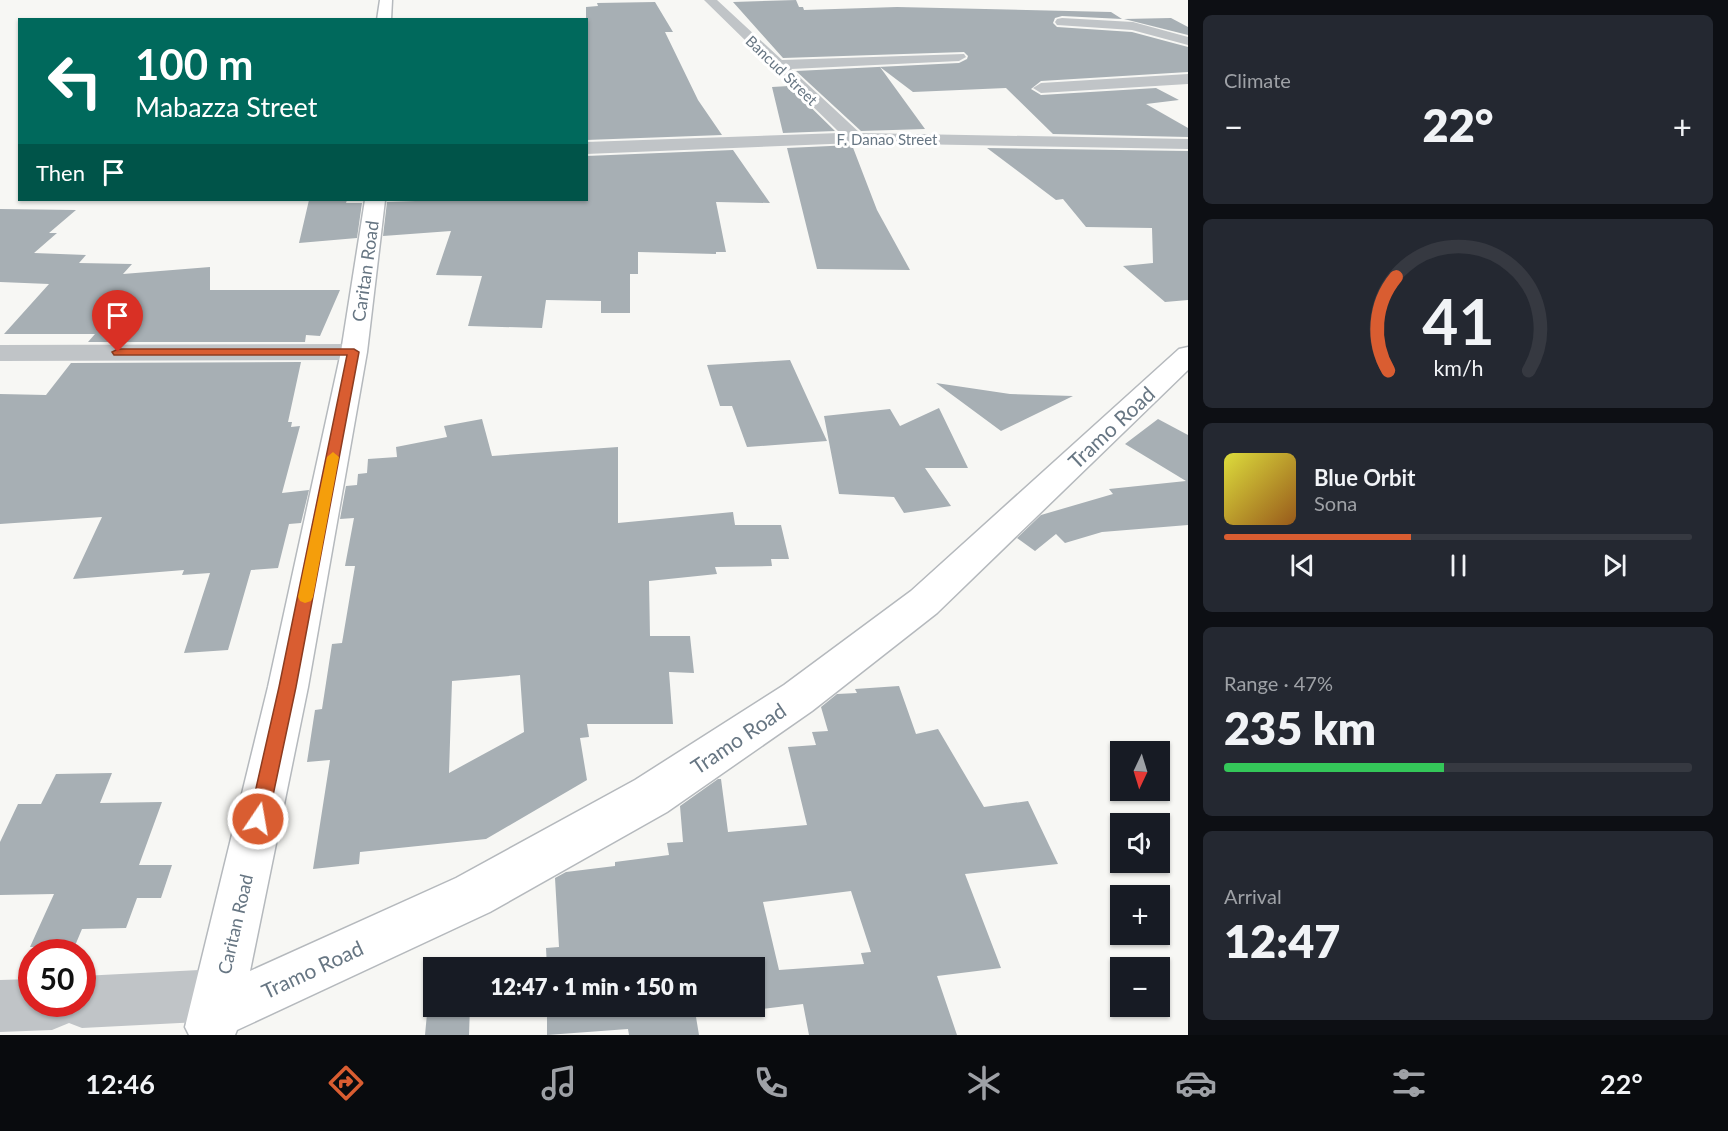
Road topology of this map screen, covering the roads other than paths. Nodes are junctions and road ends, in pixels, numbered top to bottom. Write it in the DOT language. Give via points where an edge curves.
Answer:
graph roads {
  1 [pos="386,0"];
  2 [pos="710,0"];
  3 [pos="384,18"];
  4 [pos="1062,22"];
  5 [pos="1188,42"];
  6 [pos="959,57"];
  7 [pos="777,65"];
  8 [pos="1188,79"];
  9 [pos="1041,88"];
  10 [pos="855,138"];
  11 [pos="1188,144"];
  12 [pos="588,148"];
  13 [pos="375,201"];
  14 [pos="354,352"];
  15 [pos="0,353"];
  16 [pos="1188,355"];
  17 [pos="96,1003"];
  18 [pos="18,1005"];
  19 [pos="0,1006"];
  20 [pos="215,1014"];
  1 -- 3 [label="main road"];
  2 -- 7 [label="street, Bancud Street"];
  4 -- 5 [label="street" via="1133,26"];
  6 -- 7 [label="street"];
  7 -- 10 [label="street, Bancud Street"];
  8 -- 9 [label="street"];
  10 -- 11 [label="street, F. Danao Street"];
  10 -- 12 [label="street, F. Danao Street"];
  13 -- 14 [label="main road, Caritan Road"];
  14 -- 15 [label="street"];
  14 -- 20 [label="main road, Caritan Road" via="288,687"];
  16 -- 20 [label="main road, Tramo Road" via="924,602 798,698 651,796 473,895"];
  17 -- 20 [label="street"];
  18 -- 19 [label="street"];
}
